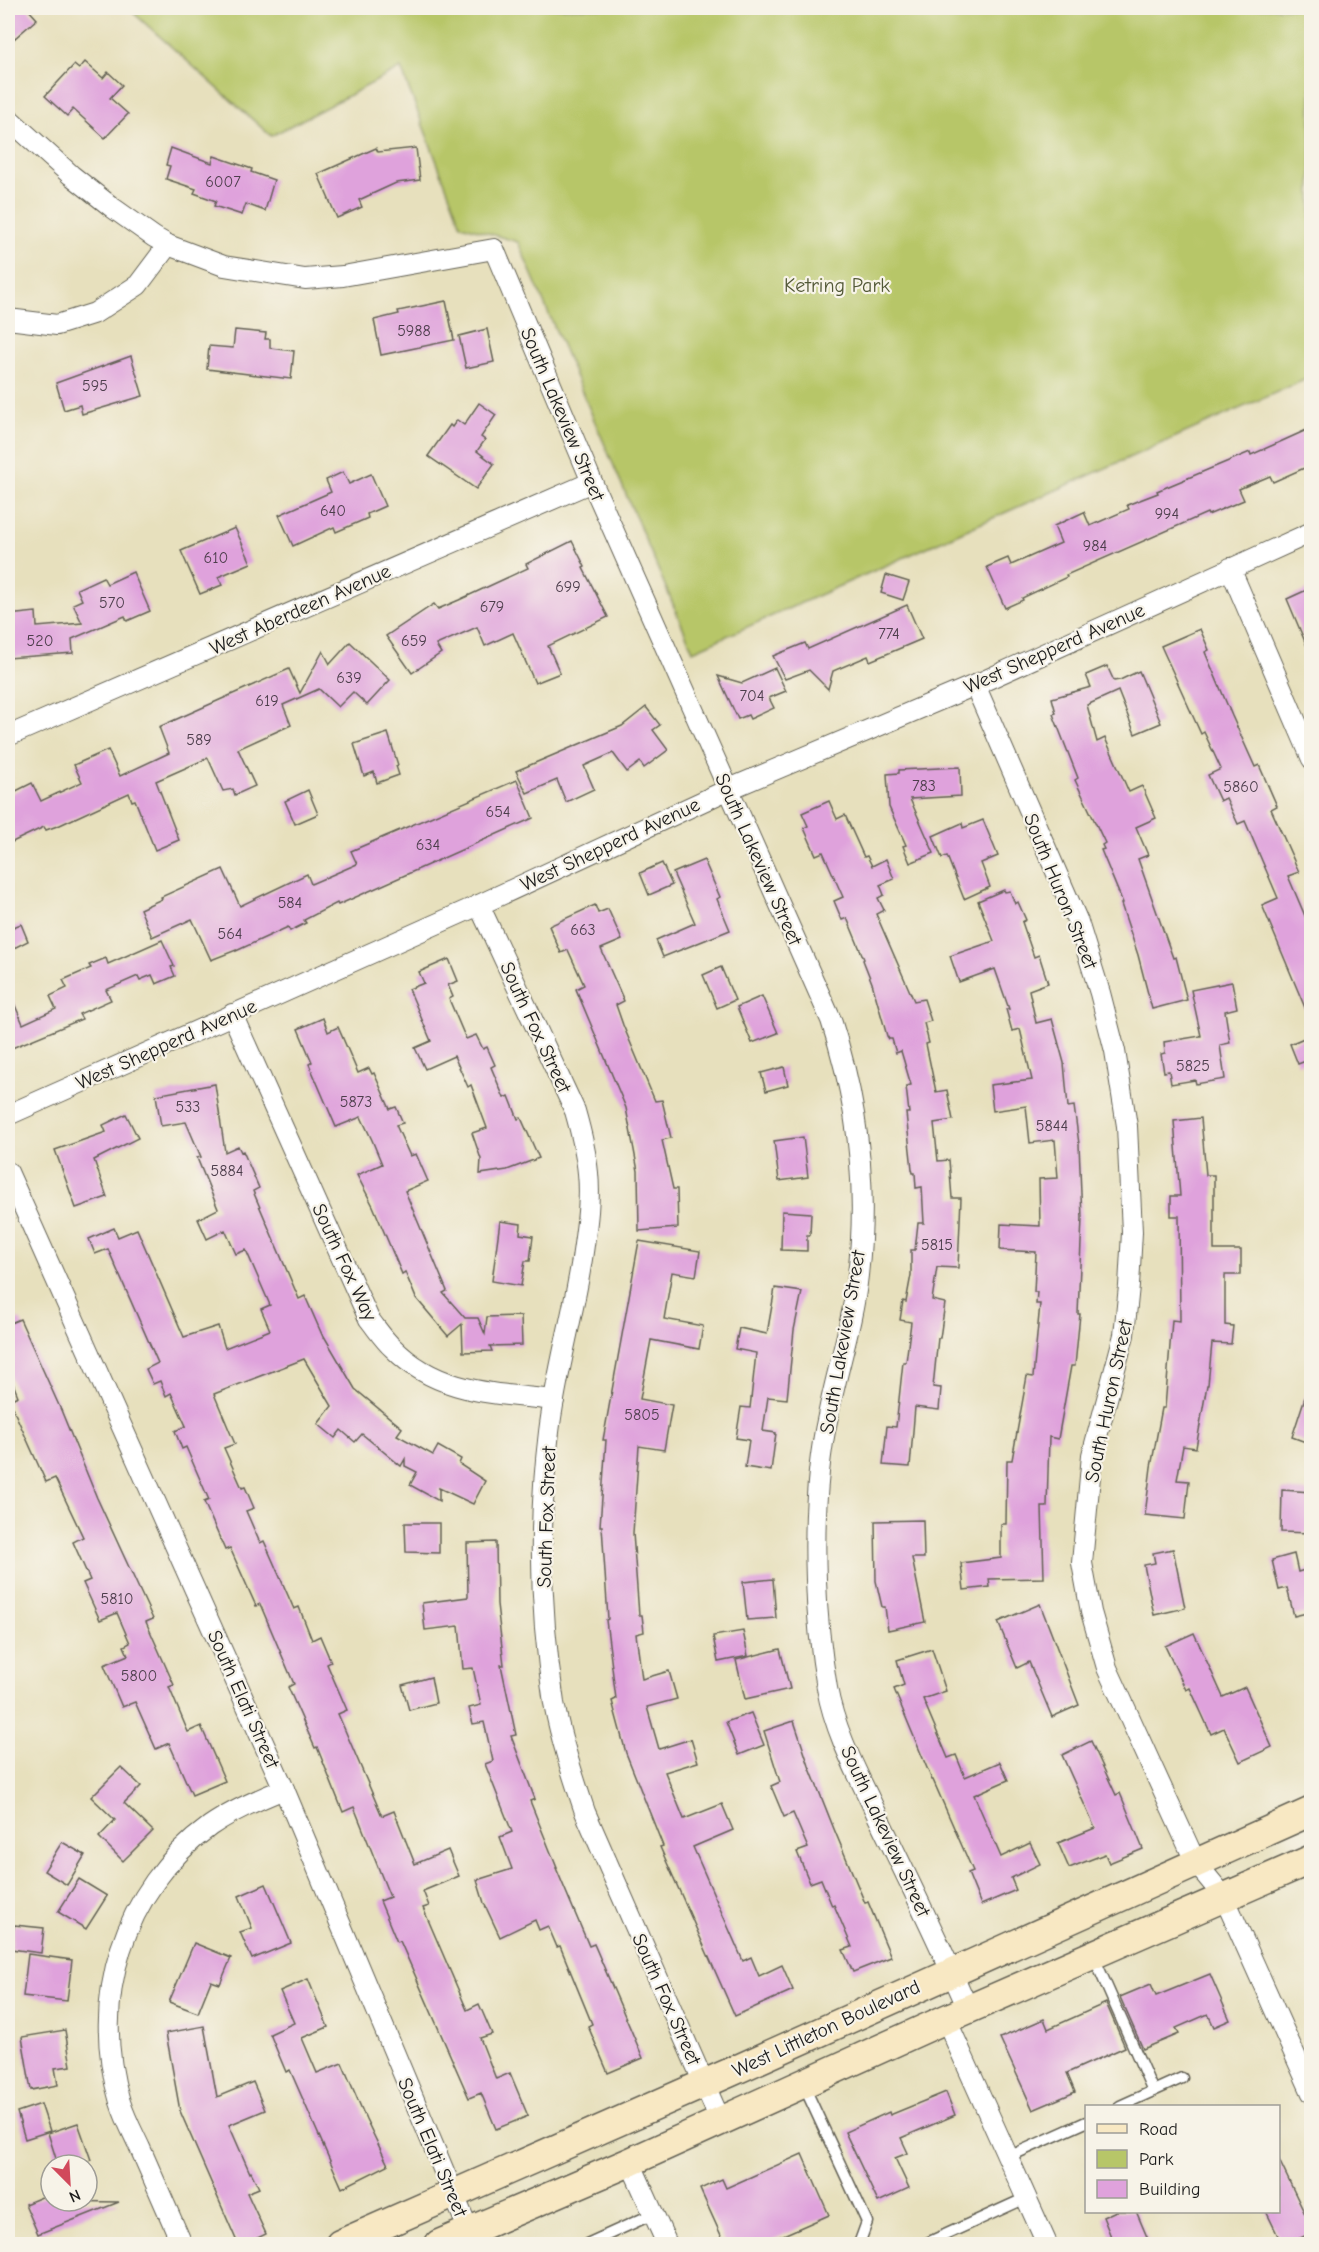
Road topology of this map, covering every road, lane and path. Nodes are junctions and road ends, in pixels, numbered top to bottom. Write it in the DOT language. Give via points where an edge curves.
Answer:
graph roads {
  1 [pos="8,118"];
  2 [pos="168,245"];
  3 [pos="8,319"];
  4 [pos="591,482"];
  5 [pos="1311,532"];
  6 [pos="1230,568"];
  7 [pos="975,684"];
  8 [pos="8,736"];
  9 [pos="1311,759"];
  10 [pos="727,790"];
  11 [pos="479,905"];
  12 [pos="232,1014"];
  13 [pos="8,1115"];
  14 [pos="8,1172"];
  15 [pos="554,1400"];
  16 [pos="284,1789"];
  17 [pos="1311,1811"];
  18 [pos="1311,1859"];
  19 [pos="1196,1863"];
  20 [pos="1224,1898"];
  21 [pos="1092,1954"];
  22 [pos="952,1971"];
  23 [pos="957,2014"];
  24 [pos="1182,2078"];
  25 [pos="704,2084"];
  26 [pos="803,2084"];
  27 [pos="1153,2091"];
  28 [pos="1311,2093"];
  29 [pos="1122,2105"];
  30 [pos="1085,2121"];
  31 [pos="721,2122"];
  32 [pos="1008,2157"];
  33 [pos="630,2162"];
  34 [pos="453,2195"];
  35 [pos="1026,2198"];
  36 [pos="653,2214"];
  37 [pos="611,2233"];
  38 [pos="472,2238"];
  39 [pos="182,2244"];
  40 [pos="340,2244"];
  41 [pos="439,2244"];
  42 [pos="587,2244"];
  43 [pos="616,2244"];
  44 [pos="667,2244"];
  45 [pos="859,2244"];
  46 [pos="925,2244"];
  47 [pos="1047,2244"];
  1 -- 2 [label="street, South Lakeview Street" via="112,208"];
  2 -- 3 [label="street" via="138,285 95,313 57,325"];
  2 -- 4 [label="street, South Lakeview Street" via="224,266 304,279 343,276 494,249"];
  4 -- 8 [label="street, West Aberdeen Avenue"];
  4 -- 10 [label="street, South Lakeview Street"];
  5 -- 6 [label="street, West Shepperd Avenue"];
  6 -- 7 [label="street, West Shepperd Avenue"];
  6 -- 9 [label="street"];
  7 -- 10 [label="street, West Shepperd Avenue"];
  7 -- 19 [label="street, South Huron Street" via="1078,922 1115,1051 1129,1148 1129,1286 1124,1335 1092,1455 1082,1563 1107,1668"];
  10 -- 11 [label="street, West Shepperd Avenue"];
  10 -- 22 [label="street, South Lakeview Street" via="831,1020 852,1097 860,1156 862,1216 858,1275 827,1417 815,1523 816,1582 827,1689 845,1748"];
  11 -- 12 [label="street, West Shepperd Avenue"];
  11 -- 15 [label="street, South Fox Street" via="575,1111 588,1174 589,1216"];
  12 -- 13 [label="street, West Shepperd Avenue"];
  12 -- 15 [label="street, South Fox Way" via="369,1319 393,1348 415,1367 463,1389"];
  14 -- 16 [label="street, South Elati Street"];
  15 -- 25 [label="street, South Fox Street" via="543,1504 542,1571 546,1639 567,1759 585,1812"];
  16 -- 34 [label="street, South Elati Street"];
  16 -- 39 [label="street" via="241,1807 184,1848 141,1901 114,1968 108,2037 114,2076 121,2104"];
  17 -- 19 [label="main road, West Littleton Boulevard"];
  18 -- 20 [label="main road, West Littleton Boulevard"];
  19 -- 20 [label="street, South Huron Street"];
  19 -- 22 [label="main road, West Littleton Boulevard"];
  20 -- 21 [label="main road, West Littleton Boulevard"];
  20 -- 28 [label="street, South Huron Street"];
  21 -- 23 [label="main road, West Littleton Boulevard"];
  21 -- 27 [label="lane"];
  22 -- 23 [label="street, South Lakeview Street"];
  22 -- 25 [label="main road, West Littleton Boulevard"];
  23 -- 26 [label="main road, West Littleton Boulevard"];
  23 -- 32 [label="street, South Lakeview Street"];
  24 -- 27 [label="lane"];
  25 -- 31 [label="street, South Fox Street"];
  25 -- 34 [label="main road, West Littleton Boulevard"];
  26 -- 31 [label="main road, West Littleton Boulevard"];
  26 -- 45 [label="lane" via="867,2222"];
  27 -- 29 [label="lane"];
  30 -- 32 [label="lane"];
  31 -- 33 [label="main road, West Littleton Boulevard"];
  32 -- 35 [label="street, South Lakeview Street"];
  33 -- 36 [label="street"];
  33 -- 38 [label="main road, West Littleton Boulevard"];
  34 -- 38 [label="street, South Elati Street"];
  34 -- 40 [label="main road, West Littleton Boulevard"];
  35 -- 46 [label="lane"];
  35 -- 47 [label="street, South Lakeview Street"];
  36 -- 37 [label="lane"];
  36 -- 44 [label="street"];
  37 -- 42 [label="lane"];
  37 -- 43 [label="lane"];
  38 -- 41 [label="main road, West Littleton Boulevard"];
}
